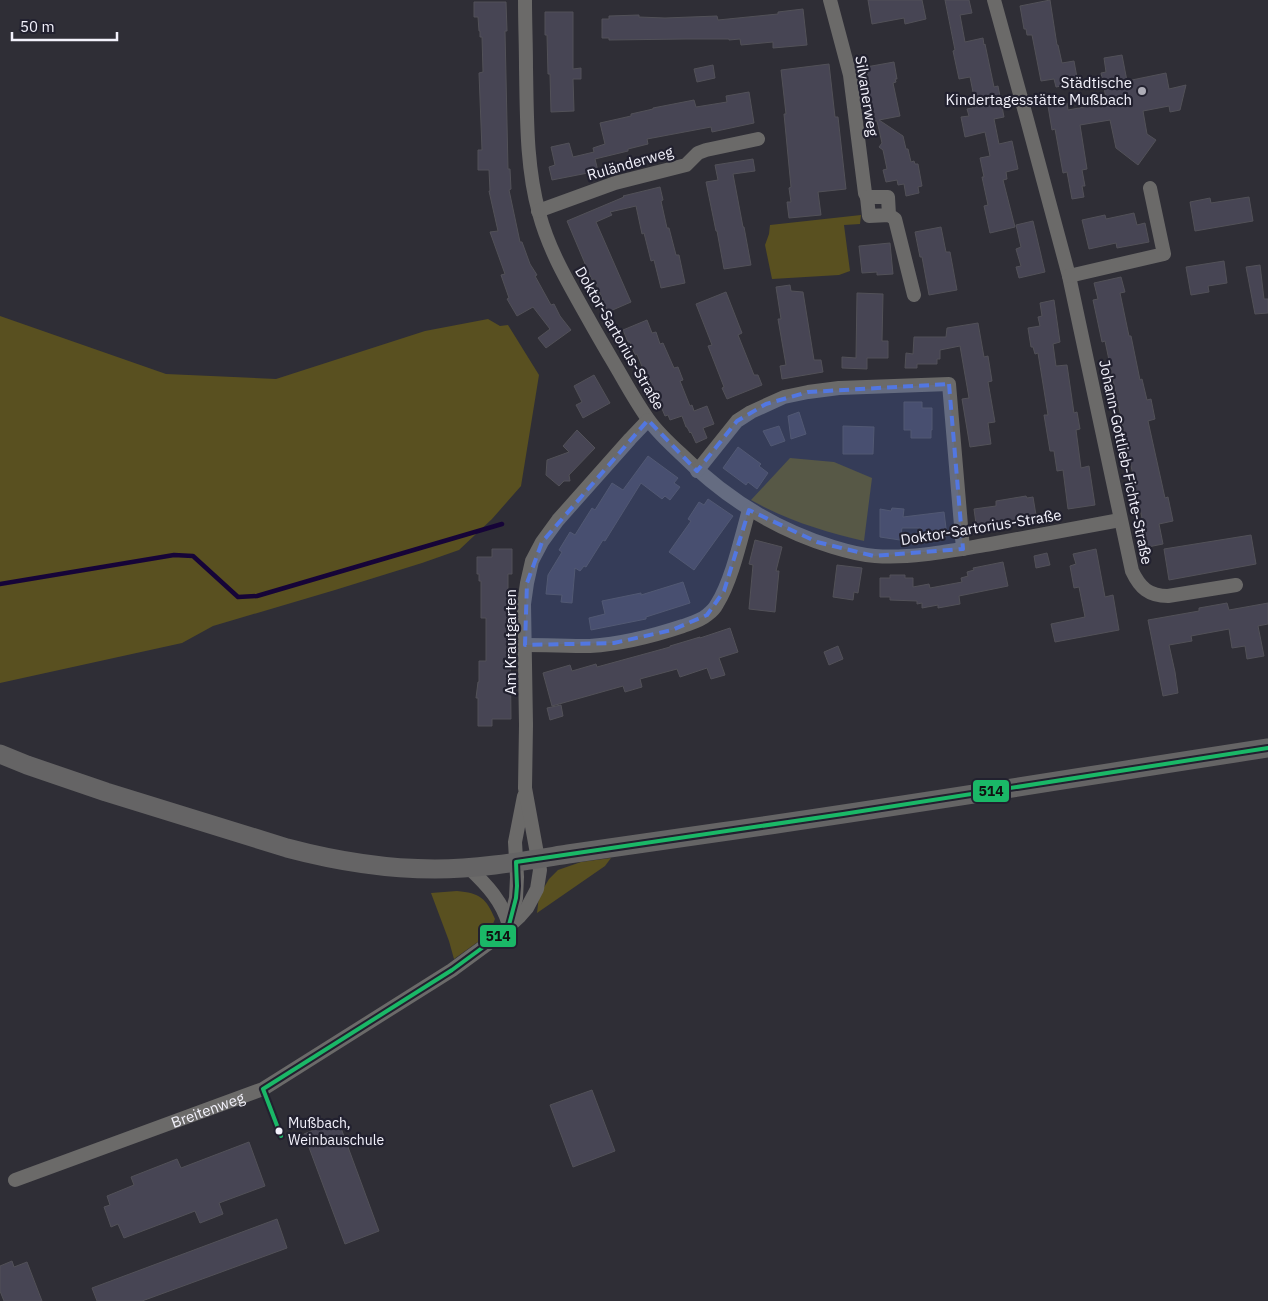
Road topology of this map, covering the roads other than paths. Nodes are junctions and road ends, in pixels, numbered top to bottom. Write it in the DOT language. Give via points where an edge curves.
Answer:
graph roads {
  1 [pos="526,0"];
  2 [pos="830,0"];
  3 [pos="994,0"];
  4 [pos="758,139"];
  5 [pos="1150,188"];
  6 [pos="538,211"];
  7 [pos="1068,276"];
  8 [pos="914,295"];
  9 [pos="648,420"];
  10 [pos="697,471"];
  11 [pos="749,510"];
  12 [pos="1120,520"];
  13 [pos="964,549"];
  14 [pos="1236,585"];
  15 [pos="525,645"];
  16 [pos="1268,748"];
  17 [pos="0,754"];
  18 [pos="525,788"];
  19 [pos="539,859"];
  20 [pos="516,862"];
  21 [pos="468,868"];
  22 [pos="509,926"];
  23 [pos="15,1180"];
  1 -- 6 [label="street, Doktor-Sartorius-Straße" via="526,114"];
  2 -- 8 [label="street, Silvanerweg" via="850,76 864,192 867,197 888,197 889,215 895,219"];
  3 -- 7 [label="street, Johann-Gottlieb-Fichte-Straße"];
  4 -- 6 [label="street, Ruländerweg" via="706,150 686,164 615,183"];
  5 -- 7 [label="street" via="1164,254"];
  6 -- 9 [label="street, Doktor-Sartorius-Straße" via="558,264"];
  7 -- 12 [label="street, Johann-Gottlieb-Fichte-Straße"];
  9 -- 10 [label="street, Doktor-Sartorius-Straße"];
  9 -- 15 [label="street, Am Krautgarten" via="542,542 532,561 527,583"];
  10 -- 11 [label="street, Doktor-Sartorius-Straße"];
  10 -- 13 [label="street" via="737,422 784,397 839,388 949,384"];
  11 -- 13 [label="street, Doktor-Sartorius-Straße" via="817,542 874,556"];
  11 -- 15 [label="street" via="724,591 717,604 697,622 614,643"];
  12 -- 13 [label="street, Doktor-Sartorius-Straße"];
  12 -- 14 [label="street, Johann-Gottlieb-Fichte-Straße" via="1132,571 1140,584 1153,594 1168,596"];
  15 -- 18 [label="street, Am Krautgarten"];
  16 -- 19 [label="main road"];
  17 -- 21 [label="main road" via="106,792 315,855 398,868"];
  18 -- 19 [label="street, Am Krautgarten"];
  18 -- 20 [label="street, Am Krautgarten" via="516,833"];
  19 -- 20 [label="main road"];
  19 -- 22 [label="street, Breitenweg" via="539,880 534,897"];
  20 -- 21 [label="main road"];
  20 -- 22 [label="street" via="516,898"];
  21 -- 22 [label="street" via="495,895"];
  22 -- 23 [label="street, Breitenweg" via="452,970 263,1088"];
}
